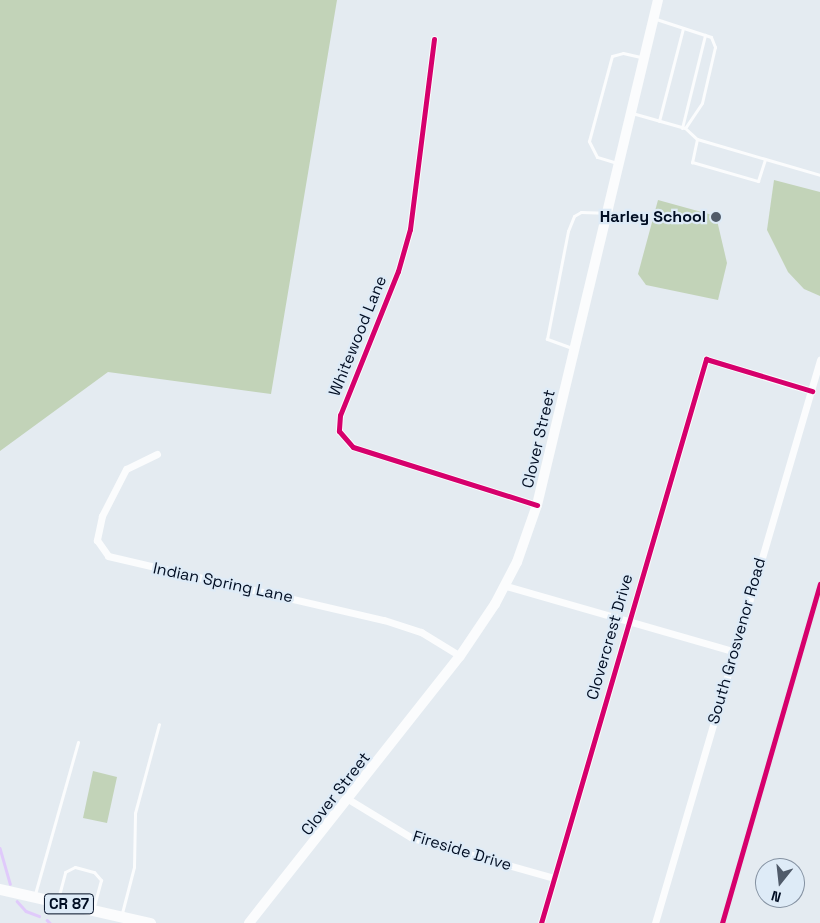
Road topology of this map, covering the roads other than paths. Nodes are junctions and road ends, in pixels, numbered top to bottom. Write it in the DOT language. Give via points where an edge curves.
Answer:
graph roads {
  1 [pos="658,0"];
  2 [pos="654,19"];
  3 [pos="683,28"];
  4 [pos="705,36"];
  5 [pos="434,39"];
  6 [pos="644,57"];
  7 [pos="631,113"];
  8 [pos="659,121"];
  9 [pos="683,128"];
  10 [pos="698,139"];
  11 [pos="765,159"];
  12 [pos="619,164"];
  13 [pos="820,175"];
  14 [pos="607,213"];
  15 [pos="574,349"];
  16 [pos="820,360"];
  17 [pos="812,391"];
  18 [pos="157,454"];
  19 [pos="536,505"];
  20 [pos="506,586"];
  21 [pos="628,621"];
  22 [pos="733,651"];
  23 [pos="460,656"];
  24 [pos="159,724"];
  25 [pos="78,742"];
  26 [pos="348,799"];
  27 [pos="554,878"];
  28 [pos="0,889"];
  29 [pos="34,897"];
  30 [pos="58,902"];
  31 [pos="93,910"];
  32 [pos="121,916"];
  33 [pos="150,923"];
  34 [pos="249,923"];
  35 [pos="541,923"];
  36 [pos="655,923"];
  1 -- 2 [label="main road, Clover Street"];
  2 -- 3 [label="lane"];
  2 -- 6 [label="main road, Clover Street"];
  3 -- 4 [label="lane"];
  3 -- 8 [label="lane"];
  4 -- 9 [label="lane"];
  4 -- 9 [label="lane" via="715,48 702,103"];
  5 -- 19 [label="street, Whitewood Lane" via="410,228 398,271 340,415 339,431 353,447"];
  6 -- 7 [label="main road, Clover Street"];
  6 -- 12 [label="lane" via="623,53 612,56 604,74 588,141 597,157"];
  7 -- 8 [label="lane"];
  7 -- 12 [label="main road, Clover Street"];
  8 -- 9 [label="lane"];
  9 -- 10 [label="lane"];
  10 -- 11 [label="lane"];
  10 -- 11 [label="lane" via="692,162 758,181"];
  11 -- 13 [label="lane"];
  12 -- 14 [label="main road, Clover Street"];
  14 -- 15 [label="main road, Clover Street"];
  14 -- 15 [label="lane" via="581,212 574,216 568,231 547,339"];
  15 -- 19 [label="main road, Clover Street"];
  16 -- 17 [label="street, South Grosvenor Road"];
  17 -- 21 [label="street, Clovercrest Drive" via="706,359"];
  17 -- 22 [label="street, South Grosvenor Road"];
  18 -- 23 [label="street, Indian Spring Lane" via="126,470 102,516 97,540 108,556 392,622 420,632"];
  19 -- 20 [label="main road, Clover Street"];
  20 -- 21 [label="street"];
  20 -- 23 [label="main road, Clover Street"];
  21 -- 22 [label="street"];
  21 -- 27 [label="street, Clovercrest Drive"];
  22 -- 36 [label="street, South Grosvenor Road"];
  23 -- 26 [label="main road, Clover Street"];
  24 -- 32 [label="lane" via="134,813 134,867"];
  25 -- 29 [label="lane"];
  26 -- 27 [label="street, Fireside Drive" via="412,838"];
  26 -- 34 [label="main road, Clover Street"];
  27 -- 35 [label="street, Clovercrest Drive"];
  28 -- 29 [label="main road, CR 87"];
  29 -- 30 [label="main road, CR 87"];
  30 -- 31 [label="main road, CR 87"];
  30 -- 31 [label="lane" via="65,872 75,867 94,872 101,880"];
  31 -- 32 [label="main road, CR 87"];
  32 -- 33 [label="main road, CR 87"];
}
